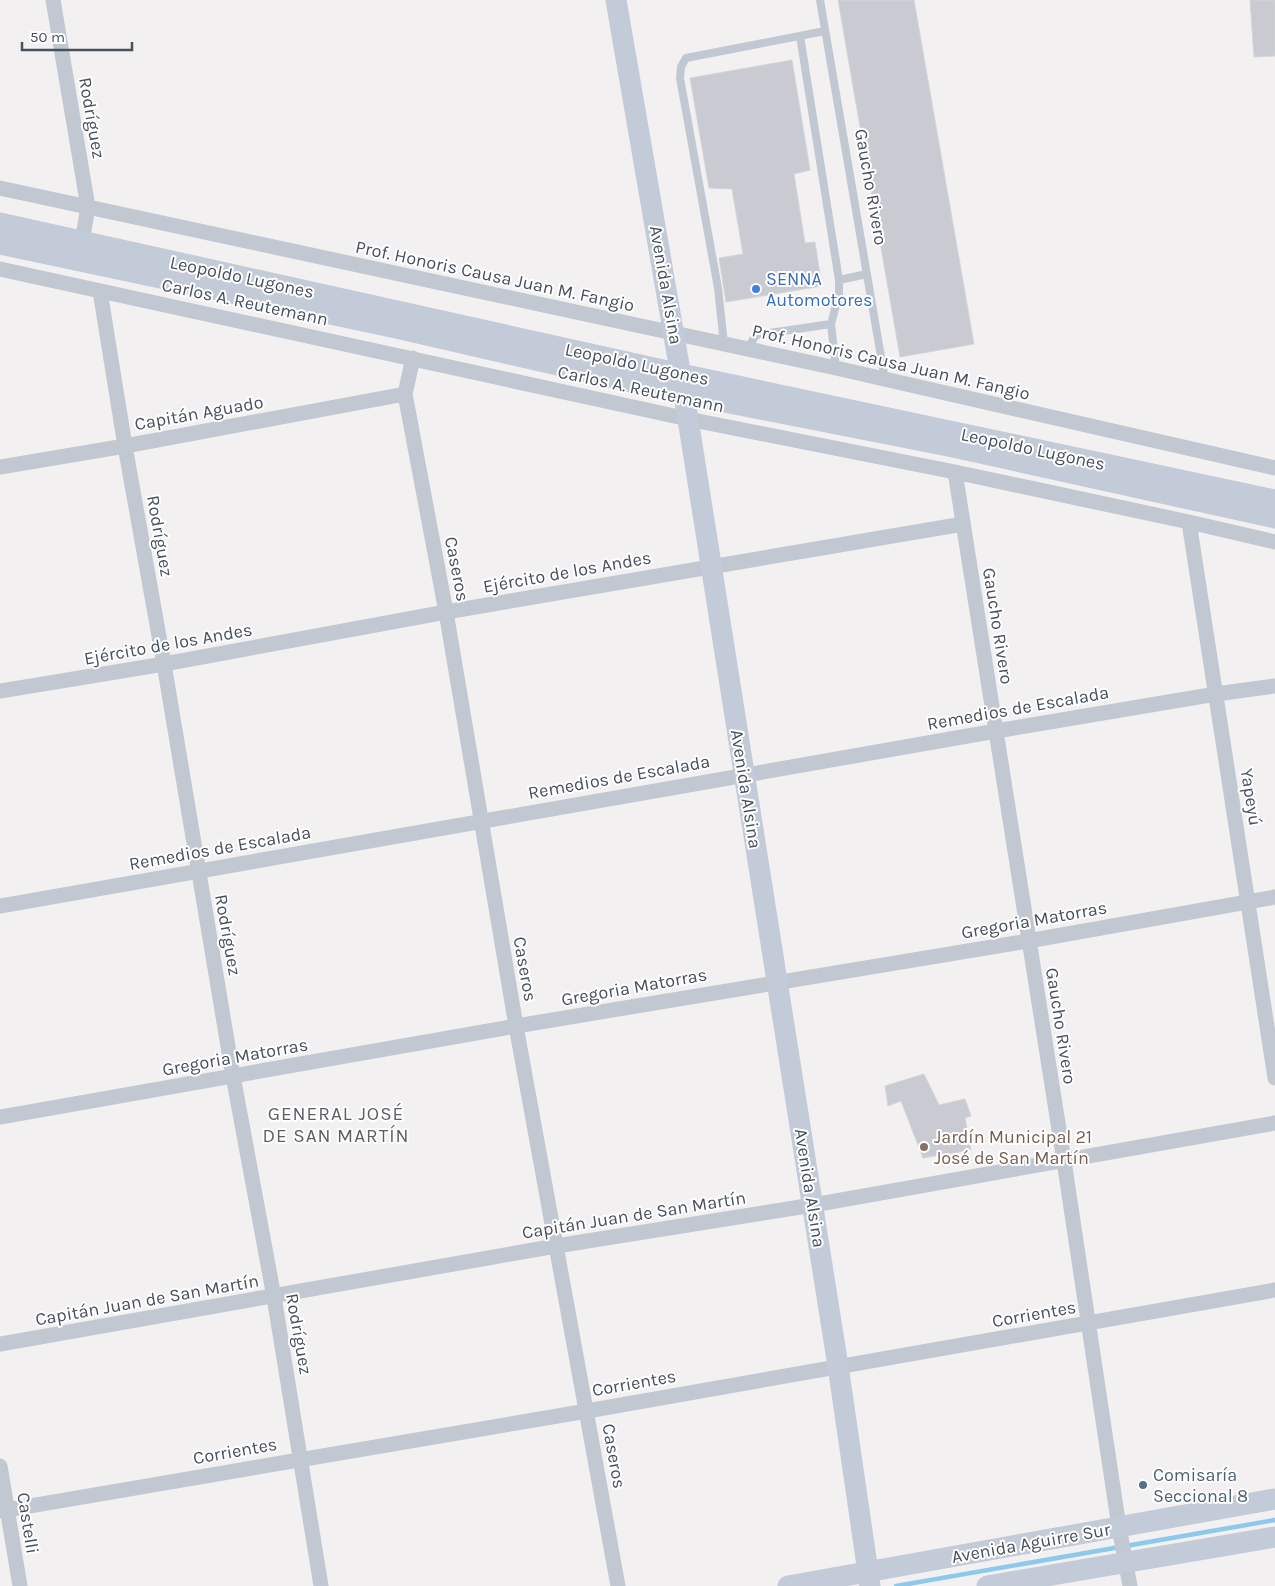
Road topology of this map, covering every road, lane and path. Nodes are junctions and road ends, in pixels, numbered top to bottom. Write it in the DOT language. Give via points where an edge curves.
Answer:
graph roads {
  1 [pos="53,0"];
  2 [pos="616,0"];
  3 [pos="820,0"];
  4 [pos="825,31"];
  5 [pos="800,36"];
  6 [pos="0,188"];
  7 [pos="88,207"];
  8 [pos="0,223"];
  9 [pos="82,242"];
  10 [pos="0,244"];
  11 [pos="0,268"];
  12 [pos="867,274"];
  13 [pos="839,280"];
  14 [pos="100,290"];
  15 [pos="832,324"];
  16 [pos="674,333"];
  17 [pos="724,344"];
  18 [pos="747,349"];
  19 [pos="413,358"];
  20 [pos="836,368"];
  21 [pos="681,374"];
  22 [pos="885,380"];
  23 [pos="405,394"];
  24 [pos="684,394"];
  25 [pos="688,419"];
  26 [pos="125,446"];
  27 [pos="0,467"];
  28 [pos="1275,468"];
  29 [pos="956,472"];
  30 [pos="1275,500"];
  31 [pos="1275,518"];
  32 [pos="1190,522"];
  33 [pos="963,524"];
  34 [pos="1275,542"];
  35 [pos="711,567"];
  36 [pos="446,612"];
  37 [pos="164,664"];
  38 [pos="1275,686"];
  39 [pos="0,691"];
  40 [pos="1216,694"];
  41 [pos="996,731"];
  42 [pos="744,775"];
  43 [pos="480,820"];
  44 [pos="198,872"];
  45 [pos="1275,897"];
  46 [pos="1249,902"];
  47 [pos="0,906"];
  48 [pos="1028,940"];
  49 [pos="776,982"];
  50 [pos="516,1026"];
  51 [pos="233,1076"];
  52 [pos="1275,1078"];
  53 [pos="0,1117"];
  54 [pos="1275,1124"];
  55 [pos="1064,1161"];
  56 [pos="813,1206"];
  57 [pos="556,1246"];
  58 [pos="1275,1290"];
  59 [pos="274,1297"];
  60 [pos="1088,1324"];
  61 [pos="0,1344"];
  62 [pos="838,1366"];
  63 [pos="587,1411"];
  64 [pos="301,1459"];
  65 [pos="0,1466"];
  66 [pos="1275,1500"];
  67 [pos="3,1510"];
  68 [pos="1120,1531"];
  69 [pos="1275,1537"];
  70 [pos="1126,1558"];
  71 [pos="869,1579"];
  72 [pos="20,1586"];
  73 [pos="321,1586"];
  74 [pos="618,1586"];
  75 [pos="788,1586"];
  76 [pos="987,1586"];
  77 [pos="1130,1586"];
  1 -- 7 [label="street, Rodríguez"];
  2 -- 16 [label="main road, Avenida Alsina"];
  3 -- 4 [label="lane, Gaucho Rivero"];
  4 -- 5 [label="lane"];
  4 -- 12 [label="lane, Gaucho Rivero"];
  5 -- 13 [label="lane"];
  5 -- 17 [label="lane" via="686,58 682,67 680,78 718,288"];
  6 -- 7 [label="street, Prof. Honoris Causa Juan M. Fangio"];
  7 -- 9 [label="street, Rodríguez"];
  7 -- 16 [label="street, Prof. Honoris Causa Juan M. Fangio"];
  8 -- 9 [label="main road, Leopoldo Lugones"];
  9 -- 21 [label="main road, Leopoldo Lugones"];
  10 -- 24 [label="main road, Leopoldo Lugones" via="396,328"];
  11 -- 14 [label="street, Carlos A. Reutemann"];
  12 -- 13 [label="lane"];
  12 -- 22 [label="lane, Gaucho Rivero"];
  13 -- 15 [label="lane"];
  14 -- 19 [label="street, Carlos A. Reutemann"];
  14 -- 26 [label="street, Rodríguez"];
  15 -- 18 [label="lane" via="756,335"];
  15 -- 20 [label="lane"];
  16 -- 17 [label="street, Prof. Honoris Causa Juan M. Fangio"];
  16 -- 21 [label="main road, Avenida Alsina"];
  17 -- 18 [label="street, Prof. Honoris Causa Juan M. Fangio"];
  18 -- 20 [label="street, Prof. Honoris Causa Juan M. Fangio"];
  19 -- 23 [label="street, Caseros"];
  19 -- 25 [label="street, Carlos A. Reutemann"];
  20 -- 22 [label="street, Prof. Honoris Causa Juan M. Fangio"];
  21 -- 24 [label="main road, Avenida Alsina"];
  21 -- 30 [label="main road, Leopoldo Lugones"];
  22 -- 28 [label="street, Prof. Honoris Causa Juan M. Fangio"];
  23 -- 26 [label="street, Capitán Aguado"];
  23 -- 36 [label="street, Caseros"];
  24 -- 25 [label="main road, Avenida Alsina"];
  24 -- 31 [label="main road, Leopoldo Lugones" via="953,447"];
  25 -- 29 [label="street, Carlos A. Reutemann"];
  25 -- 35 [label="main road, Avenida Alsina"];
  26 -- 27 [label="street, Capitán Aguado"];
  26 -- 37 [label="street, Rodríguez"];
  29 -- 32 [label="street, Carlos A. Reutemann"];
  29 -- 33 [label="street, Gaucho Rivero"];
  32 -- 34 [label="street, Carlos A. Reutemann"];
  32 -- 40 [label="street, Yapeyú"];
  33 -- 35 [label="street, Ejército de los Andes"];
  33 -- 41 [label="street, Gaucho Rivero"];
  35 -- 36 [label="street, Ejército de los Andes"];
  35 -- 42 [label="main road, Avenida Alsina"];
  36 -- 37 [label="street, Ejército de los Andes"];
  36 -- 43 [label="street, Caseros"];
  37 -- 39 [label="street, Ejército de los Andes"];
  37 -- 44 [label="street, Rodríguez"];
  38 -- 40 [label="street, Remedios de Escalada"];
  40 -- 41 [label="street, Remedios de Escalada"];
  40 -- 46 [label="street, Yapeyú"];
  41 -- 42 [label="street, Remedios de Escalada"];
  41 -- 48 [label="street, Gaucho Rivero"];
  42 -- 43 [label="street, Remedios de Escalada"];
  42 -- 49 [label="main road, Avenida Alsina"];
  43 -- 44 [label="street, Remedios de Escalada"];
  43 -- 50 [label="street, Caseros"];
  44 -- 47 [label="street, Remedios de Escalada"];
  44 -- 51 [label="street, Rodríguez"];
  45 -- 46 [label="street, Gregoria Matorras"];
  46 -- 48 [label="street, Gregoria Matorras"];
  46 -- 52 [label="street, Yapeyú"];
  48 -- 49 [label="street, Gregoria Matorras"];
  48 -- 55 [label="street, Gaucho Rivero"];
  49 -- 50 [label="street, Gregoria Matorras"];
  49 -- 56 [label="main road, Avenida Alsina"];
  50 -- 51 [label="street, Gregoria Matorras"];
  50 -- 57 [label="street, Caseros"];
  51 -- 53 [label="street, Gregoria Matorras"];
  51 -- 59 [label="street, Rodríguez"];
  54 -- 55 [label="street, Capitán Juan de San Martín"];
  55 -- 56 [label="street, Capitán Juan de San Martín"];
  55 -- 60 [label="street, Gaucho Rivero"];
  56 -- 57 [label="street, Capitán Juan de San Martín"];
  56 -- 62 [label="main road, Avenida Alsina"];
  57 -- 59 [label="street, Capitán Juan de San Martín"];
  57 -- 63 [label="street, Caseros"];
  58 -- 60 [label="street, Corrientes"];
  59 -- 61 [label="street, Capitán Juan de San Martín"];
  59 -- 64 [label="street, Rodríguez"];
  60 -- 62 [label="street, Corrientes"];
  60 -- 68 [label="street, Gaucho Rivero"];
  62 -- 63 [label="street, Corrientes"];
  62 -- 71 [label="main road, Avenida Alsina"];
  63 -- 64 [label="street, Corrientes"];
  63 -- 74 [label="street, Caseros"];
  64 -- 67 [label="street, Corrientes"];
  64 -- 73 [label="street, Rodríguez"];
  65 -- 67 [label="street, Castelli"];
  66 -- 68 [label="main road, Avenida Aguirre Sur"];
  67 -- 72 [label="street, Castelli"];
  68 -- 70 [label="street, Gaucho Rivero"];
  68 -- 71 [label="main road, Avenida Aguirre Sur"];
  69 -- 70 [label="main road, Avenida Aguirre Sur"];
  70 -- 76 [label="main road, Avenida Aguirre Sur"];
  70 -- 77 [label="street, Gaucho Rivero"];
  71 -- 75 [label="main road, Avenida Aguirre Sur"];
}
